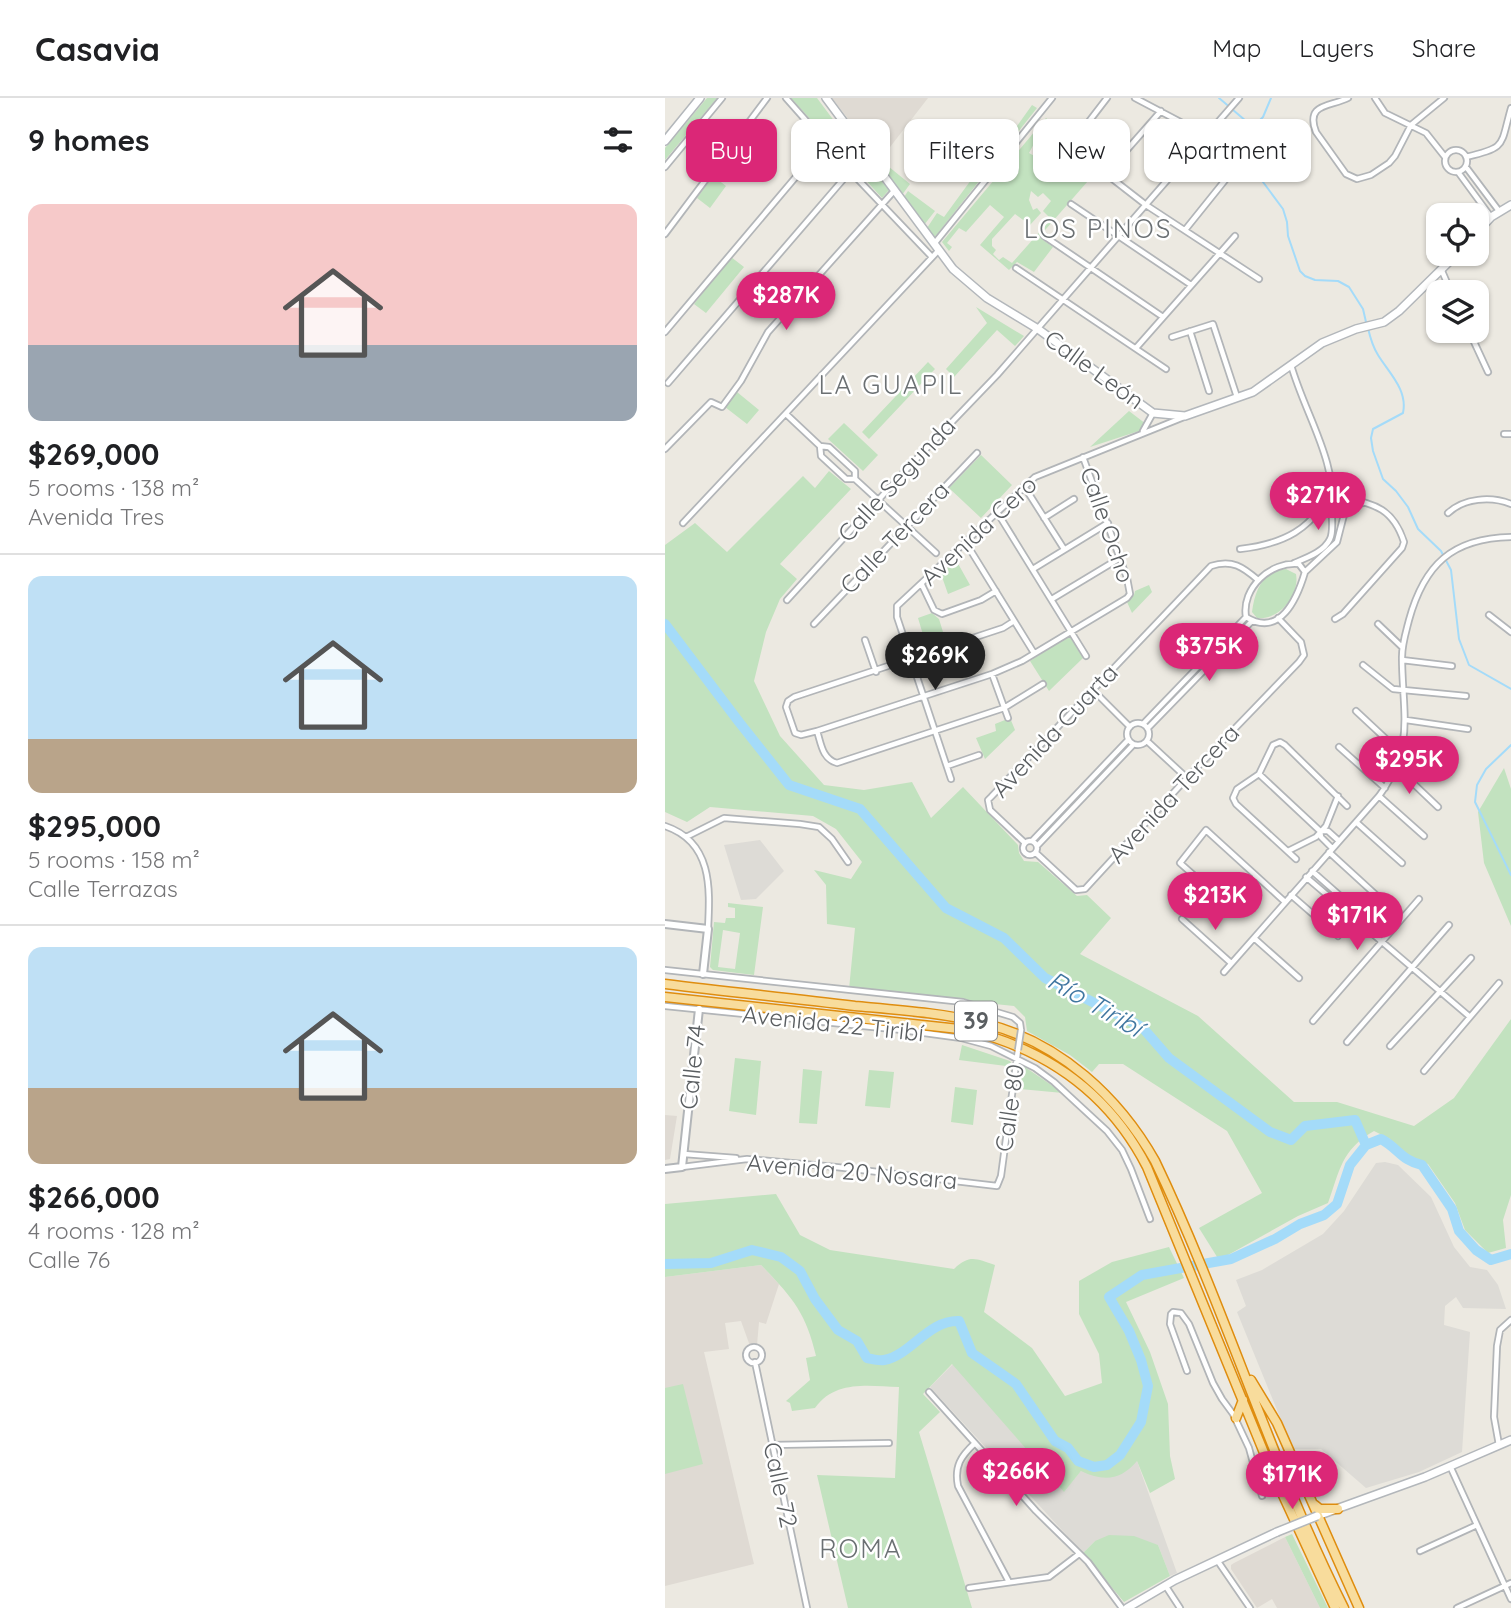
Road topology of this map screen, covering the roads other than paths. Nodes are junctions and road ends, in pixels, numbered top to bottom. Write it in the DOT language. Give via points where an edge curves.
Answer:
graph roads {
  1 [pos="700,98"];
  2 [pos="722,98"];
  3 [pos="767,98"];
  4 [pos="786,98"];
  5 [pos="826,98"];
  6 [pos="1052,98"];
  7 [pos="1107,98"];
  8 [pos="1135,98"];
  9 [pos="1239,98"];
  10 [pos="1348,98"];
  11 [pos="1375,98"];
  12 [pos="1444,98"];
  13 [pos="1511,108"];
  14 [pos="1161,111"];
  15 [pos="805,119"];
  16 [pos="842,119"];
  17 [pos="1090,119"];
  18 [pos="1176,119"];
  19 [pos="1221,119"];
  20 [pos="1411,125"];
  21 [pos="665,141"];
  22 [pos="1445,157"];
  23 [pos="1466,157"];
  24 [pos="1466,166"];
  25 [pos="665,167"];
  26 [pos="1458,172"];
  27 [pos="791,182"];
  28 [pos="841,182"];
  29 [pos="861,182"];
  30 [pos="888,182"];
  31 [pos="1166,182"];
  32 [pos="1224,182"];
  33 [pos="894,190"];
  34 [pos="882,204"];
  35 [pos="1071,204"];
  36 [pos="1146,205"];
  37 [pos="1511,205"];
  38 [pos="1499,211"];
  39 [pos="1491,217"];
  40 [pos="1185,230"];
  41 [pos="665,234"];
  42 [pos="1044,236"];
  43 [pos="1119,236"];
  44 [pos="1235,236"];
  45 [pos="935,251"];
  46 [pos="1219,254"];
  47 [pos="1446,266"];
  48 [pos="1016,268"];
  49 [pos="1090,268"];
  50 [pos="1442,271"];
  51 [pos="1259,279"];
  52 [pos="1446,280"];
  53 [pos="1191,285"];
  54 [pos="1063,300"];
  55 [pos="1163,317"];
  56 [pos="1038,329"];
  57 [pos="1190,331"];
  58 [pos="665,332"];
  59 [pos="1172,337"];
  60 [pos="1475,343"];
  61 [pos="1136,348"];
  62 [pos="1290,365"];
  63 [pos="1166,369"];
  64 [pos="1488,372"];
  65 [pos="668,383"];
  66 [pos="1209,391"];
  67 [pos="1237,398"];
  68 [pos="1153,413"];
  69 [pos="786,415"];
  70 [pos="1185,416"];
  71 [pos="1143,432"];
  72 [pos="1504,434"];
  73 [pos="1511,434"];
  74 [pos="820,446"];
  75 [pos="665,449"];
  76 [pos="977,453"];
  77 [pos="1083,456"];
  78 [pos="855,479"];
  79 [pos="1332,485"];
  80 [pos="1024,486"];
  81 [pos="1332,495"];
  82 [pos="1075,499"];
  83 [pos="1347,499"];
  84 [pos="878,501"];
  85 [pos="1370,503"];
  86 [pos="1511,505"];
  87 [pos="997,512"];
  88 [pos="1333,513"];
  89 [pos="1448,513"];
  90 [pos="1343,514"];
  91 [pos="1044,518"];
  92 [pos="683,523"];
  93 [pos="1108,523"];
  94 [pos="906,526"];
  95 [pos="1511,537"];
  96 [pos="966,543"];
  97 [pos="1064,549"];
  98 [pos="1240,550"];
  99 [pos="936,553"];
  100 [pos="1120,558"];
  101 [pos="1294,564"];
  102 [pos="1033,569"];
  103 [pos="1305,572"];
  104 [pos="1258,580"];
  105 [pos="922,585"];
  106 [pos="996,591"];
  107 [pos="1052,599"];
  108 [pos="787,600"];
  109 [pos="1489,615"];
  110 [pos="1247,617"];
  111 [pos="1279,618"];
  112 [pos="1335,619"];
  113 [pos="1014,621"];
  114 [pos="1252,621"];
  115 [pos="814,624"];
  116 [pos="1378,624"];
  117 [pos="1071,631"];
  118 [pos="1511,632"];
  119 [pos="866,640"];
  120 [pos="1403,647"];
  121 [pos="1034,653"];
  122 [pos="1086,656"];
  123 [pos="912,660"];
  124 [pos="1402,660"];
  125 [pos="1363,666"];
  126 [pos="1452,666"];
  127 [pos="876,672"];
  128 [pos="992,674"];
  129 [pos="1043,684"];
  130 [pos="1405,689"];
  131 [pos="1093,690"];
  132 [pos="923,696"];
  133 [pos="1465,696"];
  134 [pos="1004,708"];
  135 [pos="1356,711"];
  136 [pos="1008,718"];
  137 [pos="1406,720"];
  138 [pos="1143,724"];
  139 [pos="1130,727"];
  140 [pos="1148,728"];
  141 [pos="1468,729"];
  142 [pos="935,730"];
  143 [pos="817,731"];
  144 [pos="1128,740"];
  145 [pos="1147,741"];
  146 [pos="1133,745"];
  147 [pos="1339,747"];
  148 [pos="1401,754"];
  149 [pos="979,755"];
  150 [pos="947,766"];
  151 [pos="1397,768"];
  152 [pos="1259,774"];
  153 [pos="1187,778"];
  154 [pos="951,779"];
  155 [pos="1385,788"];
  156 [pos="1338,796"];
  157 [pos="1380,796"];
  158 [pos="1347,806"];
  159 [pos="1438,807"];
  160 [pos="1356,822"];
  161 [pos="665,826"];
  162 [pos="1321,831"];
  163 [pos="1424,836"];
  164 [pos="687,837"];
  165 [pos="1032,841"];
  166 [pos="1339,841"];
  167 [pos="1025,843"];
  168 [pos="1037,846"];
  169 [pos="1330,850"];
  170 [pos="1288,851"];
  171 [pos="1036,853"];
  172 [pos="1296,859"];
  173 [pos="848,862"];
  174 [pos="1402,863"];
  175 [pos="1312,871"];
  176 [pos="1257,876"];
  177 [pos="1306,877"];
  178 [pos="1291,895"];
  179 [pos="1376,895"];
  180 [pos="1419,899"];
  181 [pos="1285,902"];
  182 [pos="1182,919"];
  183 [pos="665,924"];
  184 [pos="1361,925"];
  185 [pos="1449,925"];
  186 [pos="708,929"];
  187 [pos="1338,936"];
  188 [pos="1254,939"];
  189 [pos="1383,943"];
  190 [pos="1471,958"];
  191 [pos="1231,963"];
  192 [pos="1412,968"];
  193 [pos="665,970"];
  194 [pos="1224,972"];
  195 [pos="703,974"];
  196 [pos="1299,978"];
  197 [pos="1499,983"];
  198 [pos="665,984"];
  199 [pos="1440,991"];
  200 [pos="665,997"];
  201 [pos="691,1000"];
  202 [pos="665,1006"];
  203 [pos="699,1009"];
  204 [pos="1470,1017"];
  205 [pos="1313,1021"];
  206 [pos="1347,1042"];
  207 [pos="1390,1046"];
  208 [pos="1017,1059"];
  209 [pos="1424,1071"];
  210 [pos="684,1154"];
  211 [pos="747,1159"];
  212 [pos="682,1167"];
  213 [pos="665,1170"];
  214 [pos="997,1186"];
  215 [pos="1150,1219"];
  216 [pos="1511,1320"];
  217 [pos="754,1362"];
  218 [pos="1240,1363"];
  219 [pos="1187,1371"];
  220 [pos="929,1392"];
  221 [pos="1243,1400"];
  222 [pos="1236,1418"];
  223 [pos="1511,1440"];
  224 [pos="889,1443"];
  225 [pos="975,1443"];
  226 [pos="771,1445"];
  227 [pos="1499,1445"];
  228 [pos="1450,1466"];
  229 [pos="1262,1496"];
  230 [pos="1310,1499"];
  231 [pos="1338,1509"];
  232 [pos="1317,1516"];
  233 [pos="1477,1525"];
  234 [pos="1420,1551"];
  235 [pos="1079,1554"];
  236 [pos="1216,1560"];
  237 [pos="1009,1582"];
  238 [pos="1511,1583"];
  239 [pos="1165,1585"];
  240 [pos="1505,1586"];
  241 [pos="969,1588"];
  242 [pos="1334,1588"];
  243 [pos="1511,1599"];
  244 [pos="807,1608"];
  245 [pos="1125,1608"];
  246 [pos="1180,1608"];
  247 [pos="1250,1608"];
  248 [pos="1335,1608"];
  249 [pos="1344,1608"];
  250 [pos="1350,1608"];
  251 [pos="1359,1608"];
  252 [pos="1457,1608"];
  1 -- 21 [label="main road"];
  2 -- 25 [label="street"];
  3 -- 41 [label="street"];
  4 -- 15 [label="street"];
  5 -- 16 [label="main road, Calle León"];
  6 -- 45 [label="street"];
  7 -- 17 [label="street"];
  8 -- 14 [label="street"];
  9 -- 19 [label="street, Calle Segunda"];
  10 -- 20 [label="street" via="1319,107 1313,117 1316,132 1352,177 1364,179 1389,163"];
  11 -- 20 [label="street" via="1385,113"];
  12 -- 20 [label="street"];
  13 -- 23 [label="street" via="1499,146"];
  14 -- 18 [label="street"];
  14 -- 36 [label="street" via="1109,174"];
  20 -- 22 [label="street" via="1426,133"];
  22 -- 23 [label="street" via="1454,150"];
  22 -- 26 [label="street" via="1448,170"];
  23 -- 24 [label="street"];
  24 -- 26 [label="street"];
  24 -- 38 [label="street"];
  26 -- 39 [label="street"];
  27 -- 58 [label="street"];
  28 -- 65 [label="street"];
  29 -- 34 [label="street"];
  30 -- 33 [label="main road, Calle León"];
  31 -- 36 [label="street, Calle Segunda"];
  32 -- 40 [label="street"];
  33 -- 34 [label="street"];
  33 -- 45 [label="main road, Calle León"];
  34 -- 45 [label="street"];
  34 -- 75 [label="street" via="768,332 722,407 716,402 708,404"];
  35 -- 43 [label="street"];
  36 -- 40 [label="street"];
  36 -- 43 [label="street, Calle Segunda"];
  37 -- 38 [label="main road"];
  38 -- 39 [label="main road"];
  40 -- 46 [label="street"];
  42 -- 49 [label="street"];
  43 -- 49 [label="street, Calle Segunda"];
  43 -- 53 [label="street"];
  44 -- 46 [label="street"];
  45 -- 56 [label="main road, Calle León" via="987,298"];
  45 -- 69 [label="street"];
  46 -- 51 [label="street"];
  46 -- 53 [label="street"];
  47 -- 50 [label="main road, Calle León"];
  48 -- 54 [label="street"];
  49 -- 54 [label="street, Calle Segunda"];
  49 -- 55 [label="street"];
  50 -- 52 [label="street"];
  50 -- 62 [label="main road, Calle León" via="1384,322 1322,343"];
  53 -- 55 [label="street"];
  54 -- 56 [label="street, Calle Segunda"];
  54 -- 61 [label="street"];
  55 -- 61 [label="street"];
  56 -- 68 [label="main road, Calle León"];
  56 -- 84 [label="street, Calle Segunda"];
  57 -- 59 [label="street"];
  57 -- 66 [label="street"];
  57 -- 67 [label="street" via="1213,324"];
  60 -- 64 [label="street"];
  61 -- 63 [label="street"];
  62 -- 67 [label="main road, Calle León"];
  62 -- 79 [label="street" via="1324,448"];
  67 -- 70 [label="main road, Calle León"];
  68 -- 70 [label="main road, Calle León"];
  68 -- 71 [label="street"];
  69 -- 74 [label="street"];
  69 -- 92 [label="street"];
  70 -- 71 [label="street, Avenida Cero"];
  71 -- 77 [label="street, Avenida Cero"];
  72 -- 73 [label="street"];
  74 -- 78 [label="street" via="829,447 855,471"];
  74 -- 78 [label="street" via="821,456 846,479"];
  76 -- 94 [label="street, Calle Tercera"];
  77 -- 80 [label="street, Avenida Cero"];
  77 -- 93 [label="street, Calle Ocho"];
  78 -- 84 [label="street"];
  79 -- 81 [label="street"];
  79 -- 98 [label="street" via="1319,513 1297,532"];
  80 -- 87 [label="street, Avenida Cero"];
  80 -- 91 [label="street"];
  81 -- 83 [label="street"];
  81 -- 88 [label="street"];
  82 -- 91 [label="street"];
  83 -- 85 [label="street"];
  83 -- 90 [label="street"];
  84 -- 94 [label="street"];
  84 -- 108 [label="street, Calle Segunda"];
  85 -- 90 [label="street" via="1358,504"];
  85 -- 112 [label="street" via="1388,514 1402,536 1402,548"];
  86 -- 89 [label="street" via="1478,500 1455,506"];
  87 -- 96 [label="street, Avenida Cero"];
  87 -- 102 [label="street"];
  88 -- 90 [label="street"];
  88 -- 101 [label="street" via="1331,537"];
  90 -- 103 [label="street" via="1337,542"];
  91 -- 97 [label="street"];
  93 -- 97 [label="street"];
  93 -- 100 [label="street, Calle Ocho"];
  94 -- 99 [label="street"];
  94 -- 115 [label="street, Calle Tercera"];
  95 -- 120 [label="street" via="1484,540 1438,561 1421,584"];
  96 -- 105 [label="street, Avenida Cero"];
  96 -- 106 [label="street"];
  97 -- 102 [label="street"];
  100 -- 107 [label="street"];
  100 -- 117 [label="street, Calle Ocho" via="1130,594"];
  101 -- 103 [label="street"];
  101 -- 104 [label="street" via="1276,568"];
  102 -- 107 [label="street"];
  103 -- 111 [label="street" via="1297,597"];
  104 -- 110 [label="street" via="1247,600"];
  104 -- 131 [label="street, Avenida Cuarta" via="1233,563 1211,566"];
  105 -- 106 [label="street" via="937,613 942,614"];
  105 -- 123 [label="street, Avenida Cero" via="897,606"];
  106 -- 113 [label="street"];
  107 -- 117 [label="street"];
  109 -- 118 [label="street"];
  110 -- 114 [label="street"];
  110 -- 138 [label="street"];
  111 -- 114 [label="street" via="1267,624"];
  111 -- 153 [label="street, Avenida Tercera" via="1301,642 1304,655"];
  113 -- 121 [label="street"];
  113 -- 123 [label="street"];
  114 -- 140 [label="street"];
  116 -- 120 [label="street"];
  117 -- 121 [label="street"];
  117 -- 122 [label="street"];
  119 -- 127 [label="street"];
  120 -- 124 [label="street"];
  121 -- 128 [label="street"];
  123 -- 127 [label="street"];
  123 -- 132 [label="street"];
  124 -- 126 [label="street"];
  124 -- 130 [label="street"];
  125 -- 130 [label="street" via="1388,687"];
  127 -- 143 [label="street" via="788,701 795,733"];
  128 -- 132 [label="street"];
  128 -- 134 [label="street"];
  129 -- 134 [label="street"];
  130 -- 133 [label="street"];
  130 -- 137 [label="street"];
  131 -- 139 [label="street"];
  131 -- 167 [label="street, Avenida Cuarta" via="988,800 990,810"];
  132 -- 142 [label="street"];
  132 -- 143 [label="street"];
  134 -- 136 [label="street"];
  134 -- 142 [label="street"];
  135 -- 148 [label="street"];
  137 -- 141 [label="street"];
  137 -- 148 [label="street"];
  138 -- 139 [label="street"];
  138 -- 140 [label="street"];
  139 -- 144 [label="street"];
  140 -- 145 [label="street"];
  142 -- 143 [label="street" via="837,763 825,755"];
  142 -- 150 [label="street"];
  144 -- 146 [label="street"];
  144 -- 165 [label="street"];
  145 -- 146 [label="street"];
  145 -- 153 [label="street"];
  146 -- 168 [label="street"];
  147 -- 155 [label="street"];
  148 -- 151 [label="street"];
  149 -- 150 [label="street"];
  150 -- 154 [label="street"];
  151 -- 155 [label="street"];
  151 -- 159 [label="street"];
  152 -- 156 [label="street" via="1270,749 1276,743 1285,745"];
  152 -- 162 [label="street"];
  152 -- 170 [label="street" via="1237,789 1233,798"];
  153 -- 171 [label="street, Avenida Tercera" via="1085,890 1076,890"];
  155 -- 157 [label="street"];
  156 -- 158 [label="street"];
  156 -- 162 [label="street"];
  157 -- 160 [label="street"];
  157 -- 163 [label="street"];
  160 -- 166 [label="street"];
  160 -- 174 [label="street"];
  161 -- 164 [label="street"];
  162 -- 166 [label="street" via="1327,830"];
  162 -- 169 [label="street"];
  162 -- 170 [label="street"];
  164 -- 173 [label="street" via="724,818 800,824 819,827"];
  164 -- 186 [label="street" via="704,864 710,885"];
  165 -- 167 [label="street"];
  165 -- 168 [label="street"];
  166 -- 169 [label="street"];
  167 -- 171 [label="street" via="1026,854"];
  168 -- 171 [label="street"];
  169 -- 175 [label="street"];
  169 -- 179 [label="street"];
  170 -- 172 [label="street"];
  175 -- 177 [label="street"];
  175 -- 184 [label="street" via="1355,909"];
  176 -- 176 [label="street" via="1206,830 1180,863 1225,903"];
  176 -- 181 [label="street"];
  177 -- 178 [label="street"];
  177 -- 184 [label="street"];
  178 -- 181 [label="street"];
  178 -- 187 [label="street"];
  180 -- 189 [label="street"];
  181 -- 188 [label="street"];
  182 -- 191 [label="street"];
  183 -- 186 [label="street"];
  184 -- 189 [label="street"];
  185 -- 192 [label="street"];
  186 -- 195 [label="street"];
  188 -- 191 [label="street"];
  188 -- 196 [label="street"];
  189 -- 192 [label="street"];
  189 -- 205 [label="street"];
  190 -- 199 [label="street"];
  191 -- 194 [label="street"];
  192 -- 199 [label="street"];
  192 -- 206 [label="street"];
  193 -- 195 [label="street"];
  195 -- 208 [label="street, Calle 80, bridge" via="963,1002 1020,1023"];
  197 -- 204 [label="street"];
  198 -- 218 [label="highway, 39" via="988,1024 1025,1038 1080,1071 1122,1113 1156,1161"];
  199 -- 204 [label="street"];
  199 -- 207 [label="street"];
  200 -- 201 [label="highway, 39"];
  201 -- 203 [label="highway"];
  201 -- 221 [label="highway, 39" via="944,1026 1030,1051 1086,1088 1125,1130 1146,1167"];
  202 -- 203 [label="street, Avenida 22 Tiribí"];
  203 -- 208 [label="street, Avenida 22 Tiribí" via="961,1038"];
  203 -- 210 [label="street, Calle 74"];
  204 -- 209 [label="street"];
  208 -- 214 [label="street, Calle 80"];
  208 -- 215 [label="street, Avenida 22 Tiribí" via="1070,1095 1107,1131 1132,1169"];
  210 -- 211 [label="street"];
  210 -- 212 [label="street, Calle 74"];
  211 -- 212 [label="street, Avenida 20 Nosara"];
  211 -- 214 [label="street, Avenida 20 Nosara"];
  212 -- 213 [label="street, Avenida 20 Nosara"];
  216 -- 227 [label="street" via="1500,1330 1497,1346 1494,1417"];
  217 -- 226 [label="street, Calle 72"];
  218 -- 230 [label="highway" via="1277,1423"];
  218 -- 242 [label="highway, 39"];
  219 -- 222 [label="street" via="1170,1324 1171,1314 1177,1312 1185,1317 1213,1383"];
  220 -- 225 [label="street"];
  221 -- 222 [label="highway"];
  221 -- 248 [label="highway, 39"];
  222 -- 229 [label="street"];
  223 -- 227 [label="main road"];
  224 -- 226 [label="street"];
  225 -- 235 [label="street"];
  225 -- 237 [label="street" via="960,1459 958,1486"];
  226 -- 244 [label="street, Calle 72"];
  227 -- 228 [label="main road"];
  228 -- 231 [label="main road"];
  228 -- 233 [label="street"];
  230 -- 231 [label="highway" via="1320,1509"];
  230 -- 232 [label="highway"];
  231 -- 232 [label="main road"];
  232 -- 236 [label="main road, bridge"];
  232 -- 251 [label="highway"];
  233 -- 234 [label="street"];
  233 -- 240 [label="street"];
  235 -- 237 [label="street" via="1049,1577"];
  235 -- 245 [label="street"];
  236 -- 239 [label="main road"];
  236 -- 247 [label="street"];
  237 -- 241 [label="street"];
  238 -- 240 [label="street"];
  239 -- 245 [label="main road"];
  239 -- 246 [label="street"];
  240 -- 243 [label="street"];
  240 -- 252 [label="street"];
  242 -- 249 [label="highway, 39"];
  242 -- 250 [label="highway"];
}
